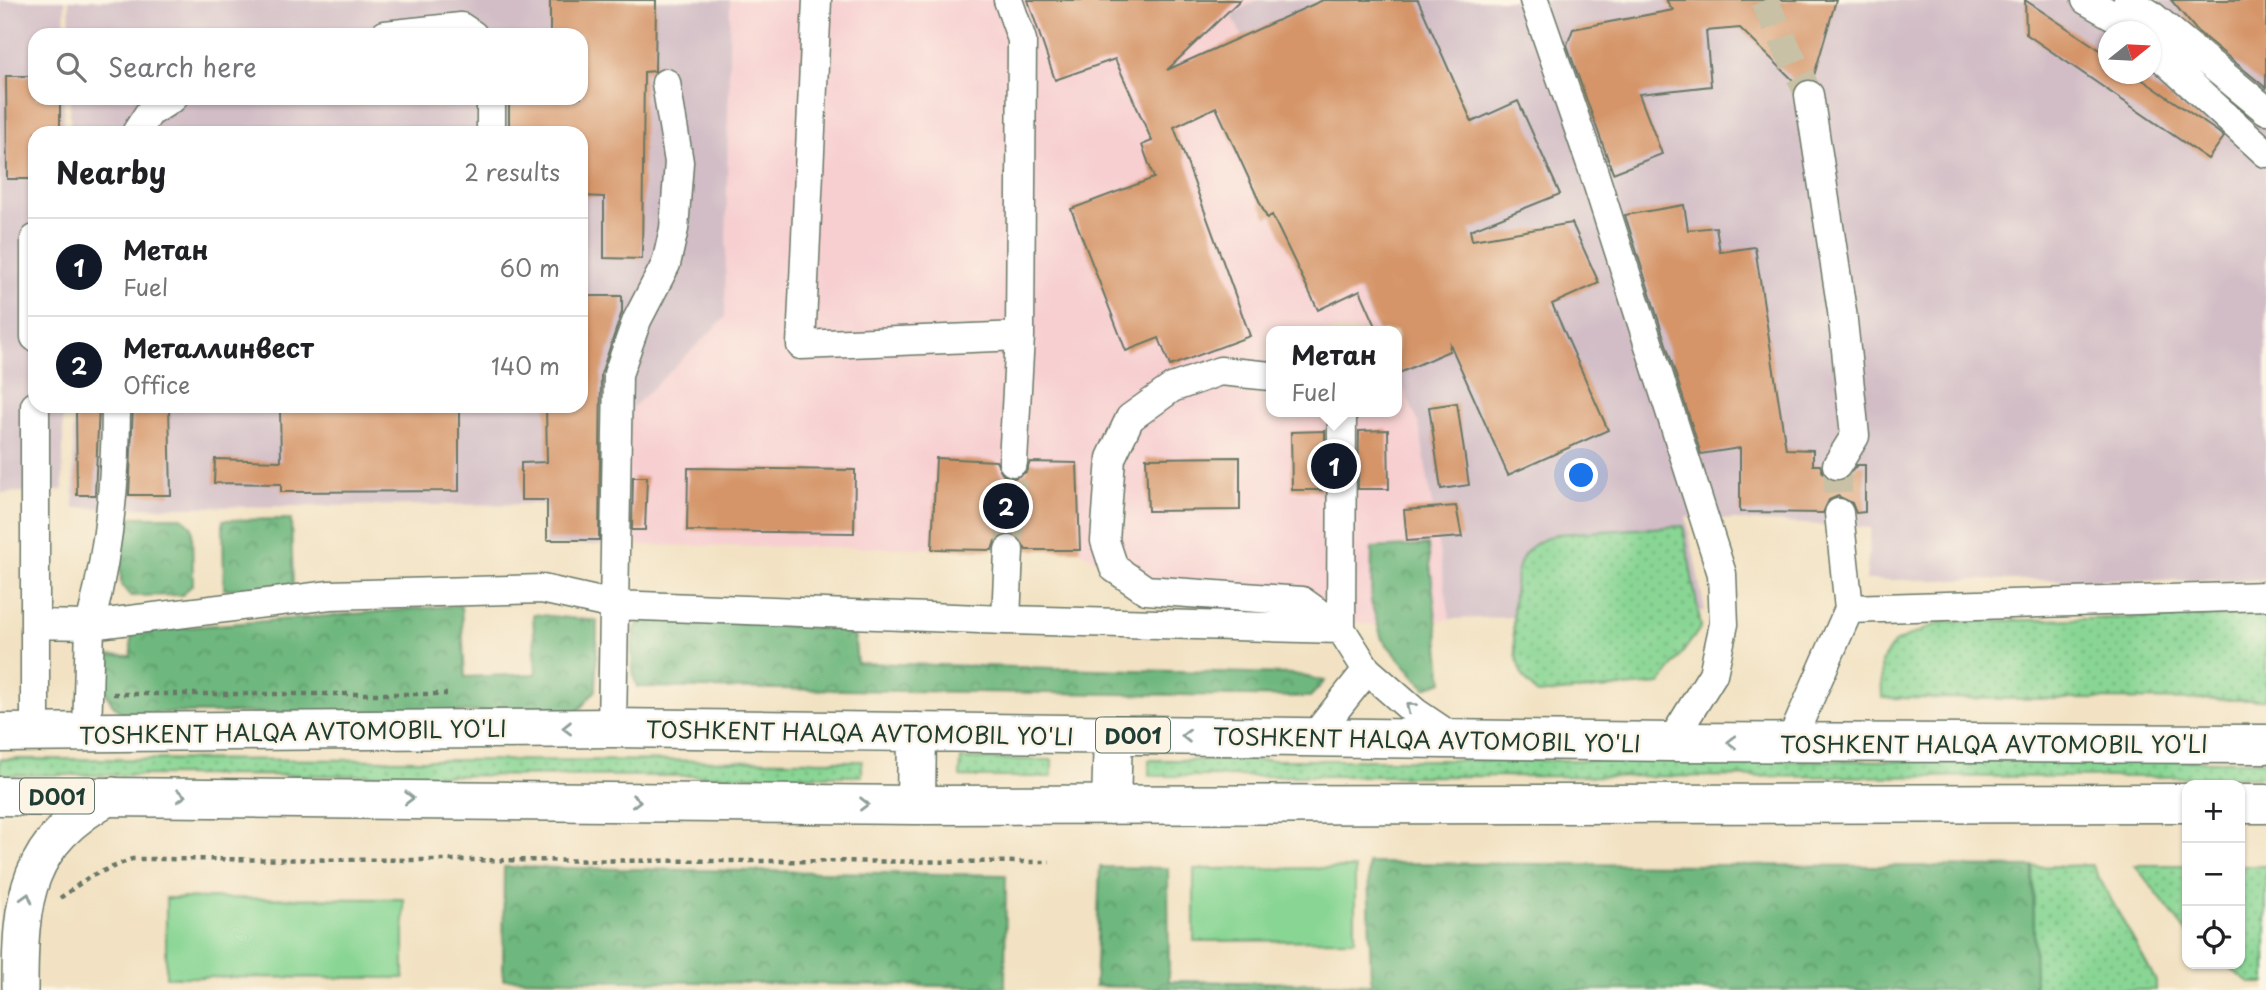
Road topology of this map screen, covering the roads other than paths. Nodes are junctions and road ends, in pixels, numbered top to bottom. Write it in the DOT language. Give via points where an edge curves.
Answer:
graph roads {
  1 [pos="817,0"];
  2 [pos="1008,0"];
  3 [pos="1534,0"];
  4 [pos="2085,0"];
  5 [pos="2128,0"];
  6 [pos="2121,21"];
  7 [pos="2161,56"];
  8 [pos="666,83"];
  9 [pos="1808,94"];
  10 [pos="162,105"];
  11 [pos="491,105"];
  12 [pos="2266,110"];
  13 [pos="141,126"];
  14 [pos="491,126"];
  15 [pos="2266,153"];
  16 [pos="1020,336"];
  17 [pos="1266,376"];
  18 [pos="35,413"];
  19 [pos="116,413"];
  20 [pos="1342,417"];
  21 [pos="1013,462"];
  22 [pos="1837,465"];
  23 [pos="1839,513"];
  24 [pos="1009,550"];
  25 [pos="2266,596"];
  26 [pos="614,605"];
  27 [pos="1849,609"];
  28 [pos="1006,620"];
  29 [pos="35,624"];
  30 [pos="90,625"];
  31 [pos="1341,629"];
  32 [pos="1367,670"];
  33 [pos="612,728"];
  34 [pos="917,732"];
  35 [pos="18,733"];
  36 [pos="87,733"];
  37 [pos="1113,735"];
  38 [pos="1313,738"];
  39 [pos="1455,739"];
  40 [pos="1671,742"];
  41 [pos="1790,743"];
  42 [pos="2266,744"];
  43 [pos="113,795"];
  44 [pos="0,796"];
  45 [pos="2182,803"];
  46 [pos="2245,804"];
  47 [pos="2266,804"];
  48 [pos="916,805"];
  49 [pos="1111,805"];
  50 [pos="20,990"];
  1 -- 16 [label="lane" via="801,345"];
  2 -- 16 [label="lane" via="1022,40"];
  3 -- 40 [label="lane" via="1722,575 1724,625 1713,674"];
  4 -- 6 [label="lane"];
  5 -- 12 [label="lane"];
  7 -- 15 [label="lane"];
  8 -- 26 [label="lane" via="679,162 676,207 666,264 637,320 618,374"];
  9 -- 22 [label="lane" via="1842,311 1855,436"];
  10 -- 13 [label="lane"];
  11 -- 14 [label="lane"];
  16 -- 21 [label="lane"];
  17 -- 31 [label="lane" via="1220,371 1172,388 1130,418 1111,458 1105,541 1114,568 1146,590 1302,601"];
  18 -- 29 [label="lane"];
  19 -- 30 [label="lane" via="116,471 106,564"];
  20 -- 31 [label="lane"];
  23 -- 27 [label="lane"];
  24 -- 28 [label="lane"];
  25 -- 27 [label="lane"];
  26 -- 28 [label="lane"];
  26 -- 30 [label="lane" via="542,589 330,595"];
  26 -- 33 [label="lane"];
  27 -- 41 [label="lane"];
  28 -- 31 [label="lane"];
  29 -- 30 [label="lane"];
  29 -- 35 [label="lane"];
  30 -- 36 [label="lane"];
  31 -- 32 [label="lane"];
  32 -- 38 [label="lane"];
  39 -- 32 [label="lane, one-way"];
  33 -- 34 [label="highway, TOSHKENT HALQA AVTOMOBIL YO'LI / D001"];
  33 -- 36 [label="highway, TOSHKENT HALQA AVTOMOBIL YO'LI / D001, one-way"];
  34 -- 37 [label="highway, TOSHKENT HALQA AVTOMOBIL YO'LI / D001"];
  34 -- 48 [label="highway"];
  35 -- 36 [label="highway, TOSHKENT HALQA AVTOMOBIL YO'LI / D001"];
  38 -- 37 [label="highway, TOSHKENT HALQA AVTOMOBIL YO'LI / D001, one-way"];
  37 -- 49 [label="highway"];
  38 -- 39 [label="highway, TOSHKENT HALQA AVTOMOBIL YO'LI / D001"];
  39 -- 40 [label="highway, TOSHKENT HALQA AVTOMOBIL YO'LI / D001"];
  41 -- 40 [label="highway, TOSHKENT HALQA AVTOMOBIL YO'LI / D001, one-way"];
  41 -- 42 [label="highway, TOSHKENT HALQA AVTOMOBIL YO'LI / D001"];
  43 -- 44 [label="highway, D001"];
  43 -- 48 [label="highway, D001, one-way"];
  50 -- 43 [label="main road, one-way" via="24,902 40,860 67,825"];
  45 -- 49 [label="highway, D001"];
  46 -- 47 [label="highway"];
  48 -- 49 [label="highway, D001"];
}
